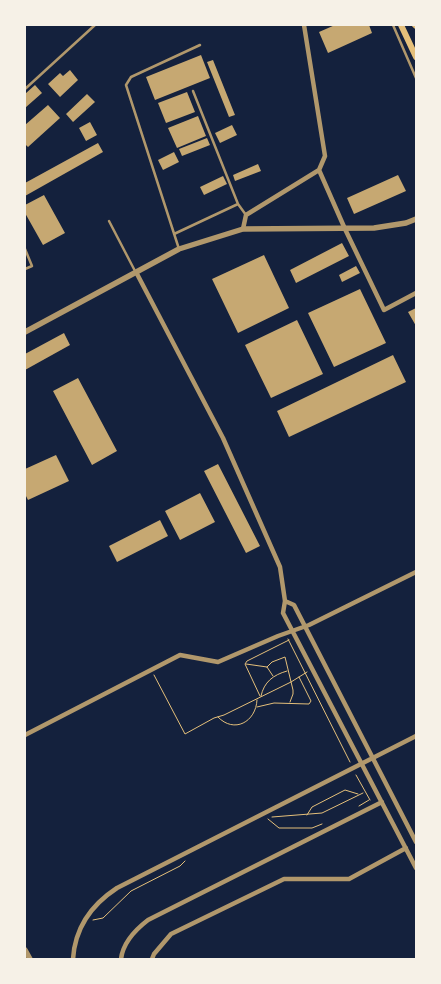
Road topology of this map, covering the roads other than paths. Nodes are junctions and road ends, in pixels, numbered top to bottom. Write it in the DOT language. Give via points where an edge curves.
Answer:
graph roads {
  1 [pos="95,25"];
  2 [pos="304,25"];
  3 [pos="393,25"];
  4 [pos="401,25"];
  5 [pos="200,46"];
  6 [pos="416,57"];
  7 [pos="416,78"];
  8 [pos="25,89"];
  9 [pos="193,91"];
  10 [pos="319,170"];
  11 [pos="238,204"];
  12 [pos="246,215"];
  13 [pos="416,219"];
  14 [pos="110,221"];
  15 [pos="243,229"];
  16 [pos="345,229"];
  17 [pos="174,234"];
  18 [pos="25,249"];
  19 [pos="178,249"];
  20 [pos="25,269"];
  21 [pos="136,272"];
  22 [pos="416,293"];
  23 [pos="25,332"];
  24 [pos="416,572"];
  25 [pos="285,601"];
  26 [pos="305,627"];
  27 [pos="293,631"];
  28 [pos="25,735"];
  29 [pos="416,736"];
  30 [pos="372,758"];
  31 [pos="362,763"];
  32 [pos="382,802"];
  33 [pos="416,842"];
  34 [pos="406,848"];
  35 [pos="416,868"];
  36 [pos="25,950"];
  37 [pos="30,959"];
  38 [pos="73,959"];
  39 [pos="121,959"];
  40 [pos="152,959"];
  1 -- 8 [label="lane"];
  2 -- 10 [label="street" via="325,156"];
  3 -- 7 [label="lane"];
  4 -- 6 [label="main road"];
  5 -- 17 [label="lane" via="131,77 126,85"];
  9 -- 11 [label="lane"];
  10 -- 12 [label="street"];
  10 -- 16 [label="street"];
  11 -- 12 [label="lane"];
  11 -- 17 [label="lane"];
  12 -- 15 [label="street"];
  13 -- 16 [label="street" via="374,228"];
  14 -- 21 [label="lane"];
  15 -- 16 [label="street"];
  15 -- 19 [label="street"];
  16 -- 22 [label="street" via="384,310"];
  17 -- 19 [label="lane"];
  18 -- 20 [label="lane" via="32,266"];
  19 -- 21 [label="street"];
  21 -- 23 [label="street"];
  21 -- 25 [label="street" via="234,463 280,567"];
  24 -- 26 [label="street"];
  25 -- 26 [label="street" via="294,606"];
  25 -- 27 [label="street" via="283,613"];
  26 -- 27 [label="street"];
  26 -- 30 [label="street"];
  27 -- 28 [label="street" via="218,662 180,655"];
  27 -- 31 [label="street"];
  29 -- 30 [label="street"];
  30 -- 31 [label="street"];
  30 -- 33 [label="street"];
  31 -- 32 [label="street"];
  31 -- 38 [label="street" via="102,898 83,921"];
  32 -- 34 [label="street"];
  32 -- 39 [label="street" via="148,920 132,933"];
  34 -- 35 [label="street"];
  34 -- 40 [label="street" via="349,879 284,879 171,934"];
  36 -- 37 [label="street"];
}
